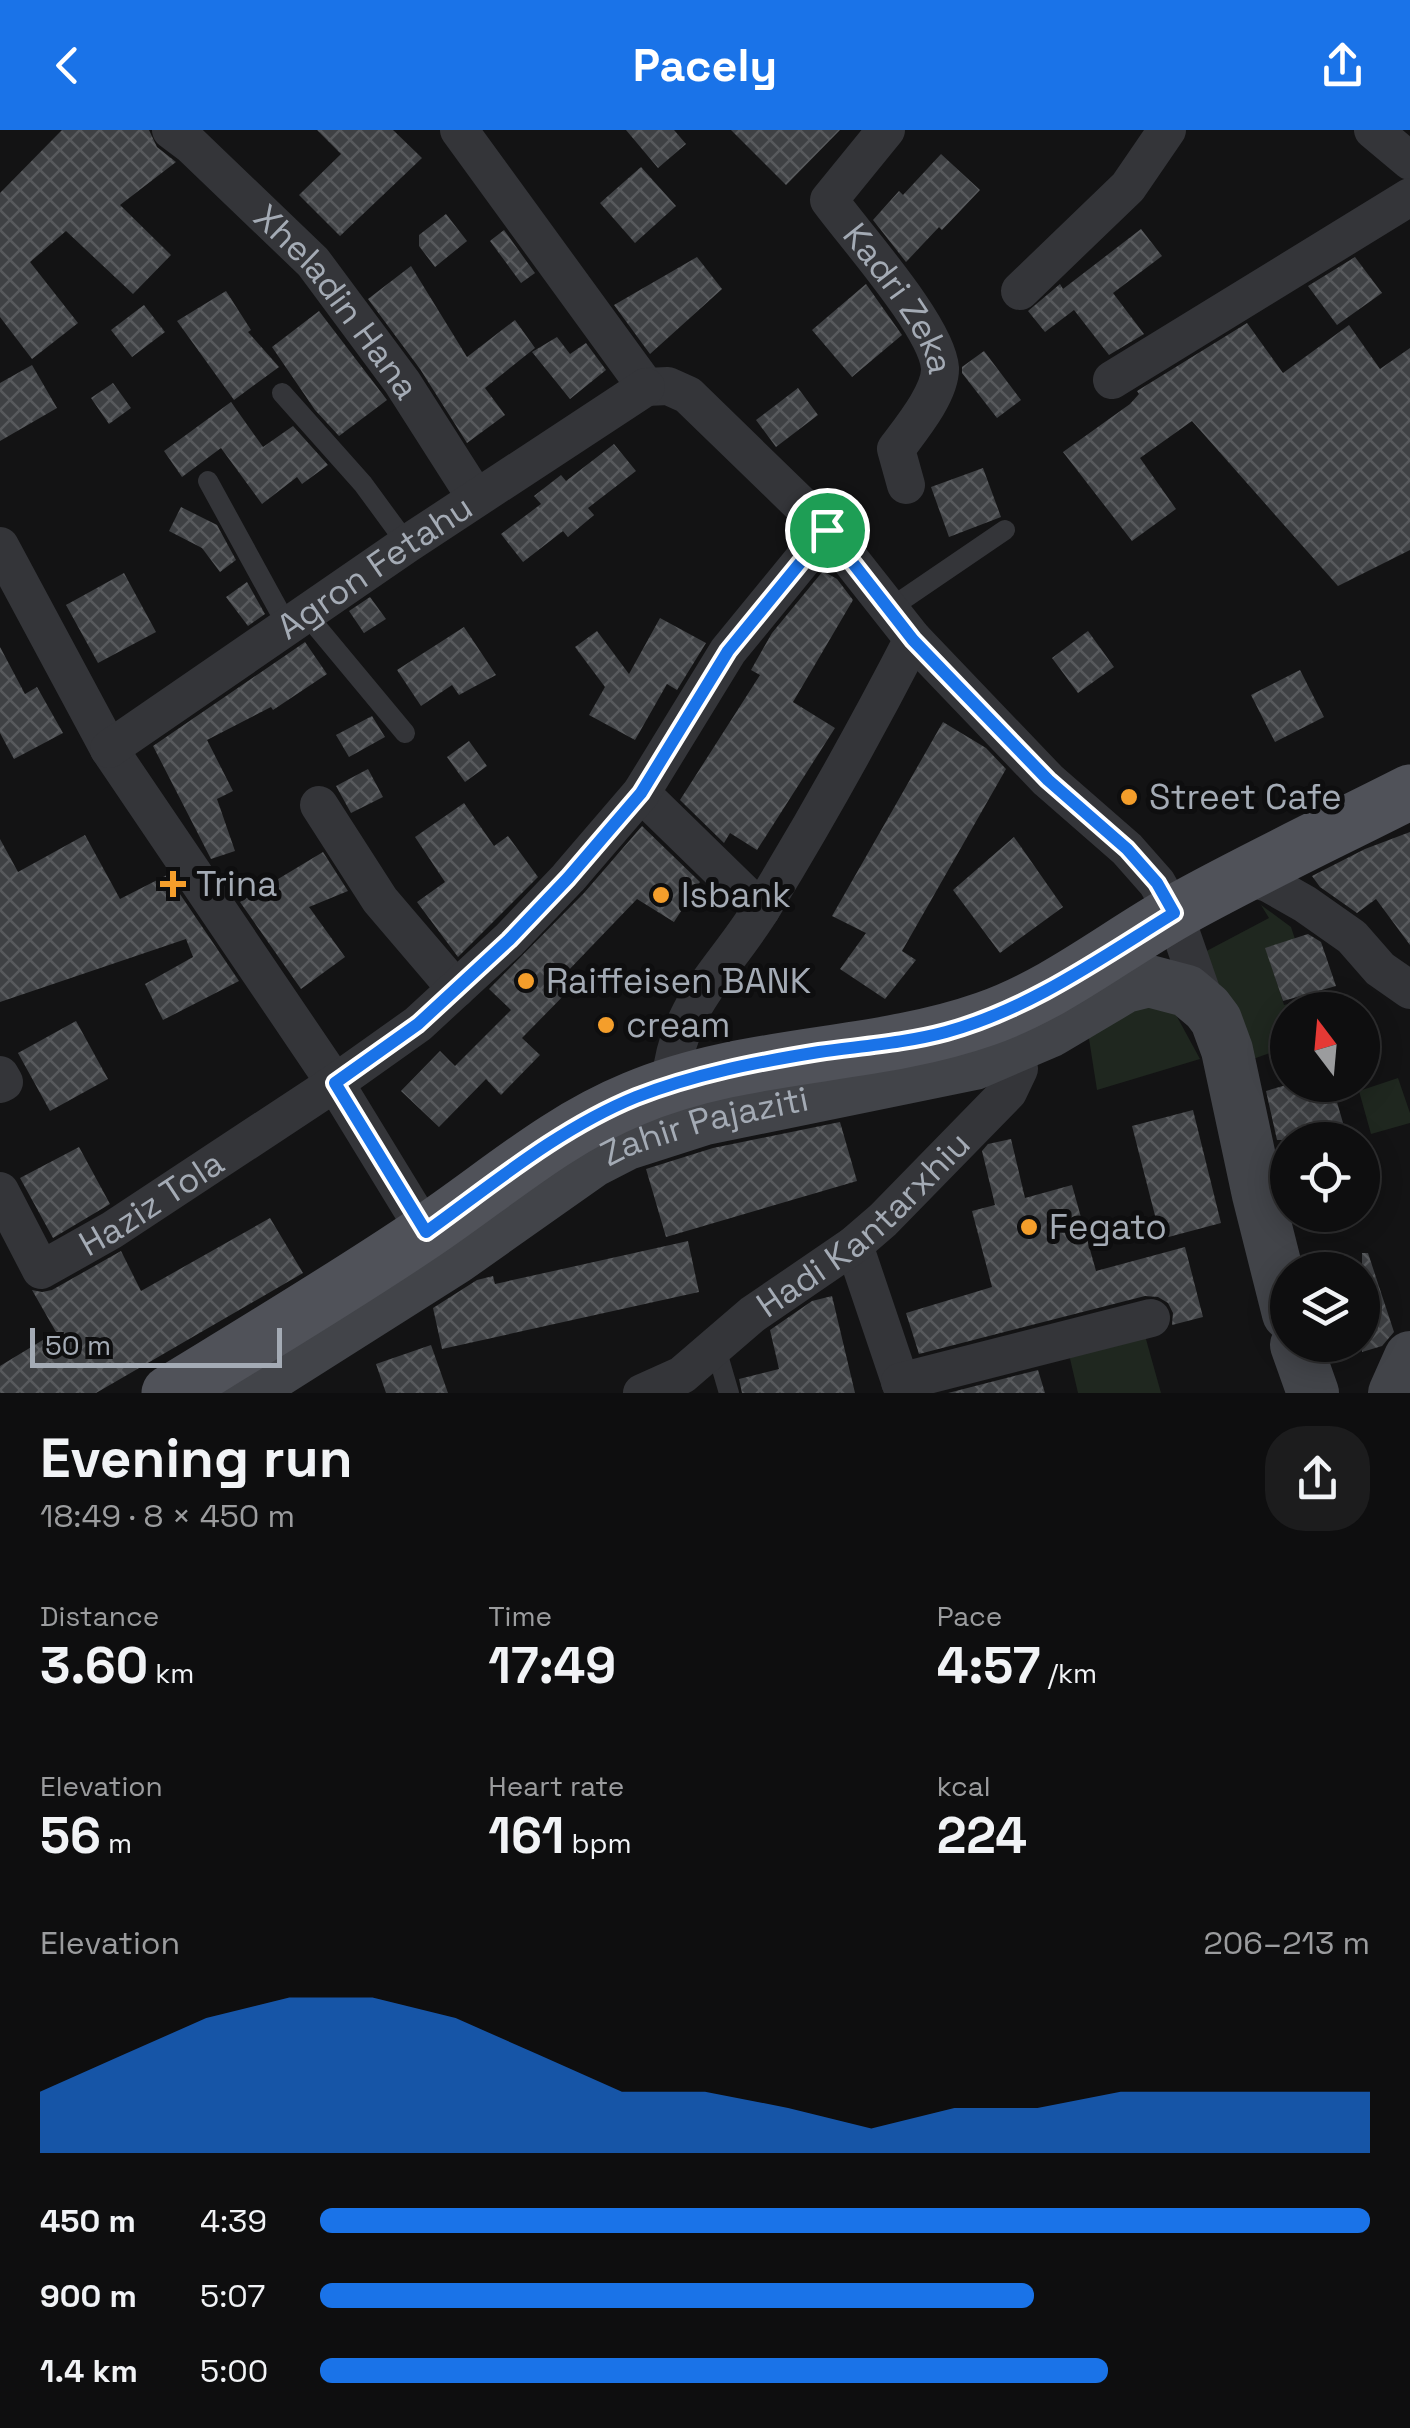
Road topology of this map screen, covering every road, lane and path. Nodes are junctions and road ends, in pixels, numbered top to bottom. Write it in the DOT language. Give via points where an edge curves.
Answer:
graph roads {
  1 [pos="171,130"];
  2 [pos="886,130"];
  3 [pos="1167,130"];
  4 [pos="1372,130"];
  5 [pos="470,134"];
  6 [pos="1410,161"];
  7 [pos="1410,197"];
  8 [pos="1020,291"];
  9 [pos="1112,380"];
  10 [pos="646,387"];
  11 [pos="282,393"];
  12 [pos="208,482"];
  13 [pos="906,484"];
  14 [pos="476,498"];
  15 [pos="827,530"];
  16 [pos="1005,530"];
  17 [pos="407,544"];
  18 [pos="0,546"];
  19 [pos="889,609"];
  20 [pos="297,620"];
  21 [pos="913,640"];
  22 [pos="405,733"];
  23 [pos="109,749"];
  24 [pos="1410,792"];
  25 [pos="641,793"];
  26 [pos="320,805"];
  27 [pos="1244,876"];
  28 [pos="761,910"];
  29 [pos="1174,913"];
  30 [pos="456,990"];
  31 [pos="1410,990"];
  32 [pos="1207,1008"];
  33 [pos="1011,1030"];
  34 [pos="335,1083"];
  35 [pos="670,1084"];
  36 [pos="0,1191"];
  37 [pos="426,1232"];
  38 [pos="854,1245"];
  39 [pos="1272,1252"];
  40 [pos="1150,1318"];
  41 [pos="715,1345"];
  42 [pos="1410,1357"];
  43 [pos="1302,1362"];
  44 [pos="902,1388"];
  45 [pos="168,1393"];
  46 [pos="243,1393"];
  47 [pos="642,1393"];
  48 [pos="729,1393"];
  49 [pos="1313,1393"];
  50 [pos="1394,1393"];
  1 -- 14 [label="street, Xheladin Hana" via="314,262"];
  2 -- 13 [label="street, Kadri Zeka" via="829,200 929,334 940,370 927,406 896,450"];
  3 -- 8 [label="street" via="1128,187"];
  4 -- 6 [label="street"];
  5 -- 10 [label="street"];
  7 -- 9 [label="street"];
  10 -- 14 [label="street, Agron Fetahu"];
  10 -- 15 [label="street" via="668,386 688,395"];
  11 -- 17 [label="lane"];
  12 -- 20 [label="lane"];
  14 -- 17 [label="street, Agron Fetahu"];
  15 -- 19 [label="street"];
  15 -- 25 [label="street" via="728,651"];
  16 -- 19 [label="lane"];
  17 -- 20 [label="street, Agron Fetahu"];
  18 -- 23 [label="street"];
  19 -- 21 [label="street"];
  20 -- 22 [label="lane"];
  20 -- 23 [label="street, Agron Fetahu"];
  21 -- 28 [label="street"];
  21 -- 29 [label="street" via="1048,780 1127,849"];
  23 -- 34 [label="street"];
  24 -- 27 [label="main road, Zahir Pajaziti"];
  25 -- 28 [label="street"];
  25 -- 30 [label="street"];
  26 -- 30 [label="street" via="380,900"];
  27 -- 29 [label="main road, Zahir Pajaziti"];
  27 -- 31 [label="street" via="1305,904"];
  28 -- 35 [label="street" via="700,992 681,1029"];
  29 -- 32 [label="street"];
  29 -- 33 [label="main road, Zahir Pajaziti" via="1070,978"];
  30 -- 34 [label="street"];
  32 -- 33 [label="street, Zahir Pajaziti" via="1187,991 1149,981"];
  32 -- 39 [label="street" via="1227,1050"];
  33 -- 35 [label="main road, Zahir Pajaziti" via="736,1066"];
  33 -- 38 [label="street, Hadi Kantarxhiu" via="1019,1069 1008,1092"];
  33 -- 46 [label="street, Zahir Pajaziti" via="974,1064 705,1119 627,1144"];
  34 -- 36 [label="street, Haziz Tola" via="41,1270"];
  34 -- 37 [label="street"];
  35 -- 37 [label="main road, Zahir Pajaziti" via="561,1134"];
  37 -- 45 [label="main road, Zahir Pajaziti"];
  38 -- 41 [label="street, Hadi Kantarxhiu"];
  38 -- 44 [label="street"];
  40 -- 44 [label="street"];
  41 -- 47 [label="street, Hadi Kantarxhiu" via="682,1375"];
  41 -- 48 [label="lane"];
  42 -- 50 [label="street"];
  43 -- 49 [label="street"];
}
